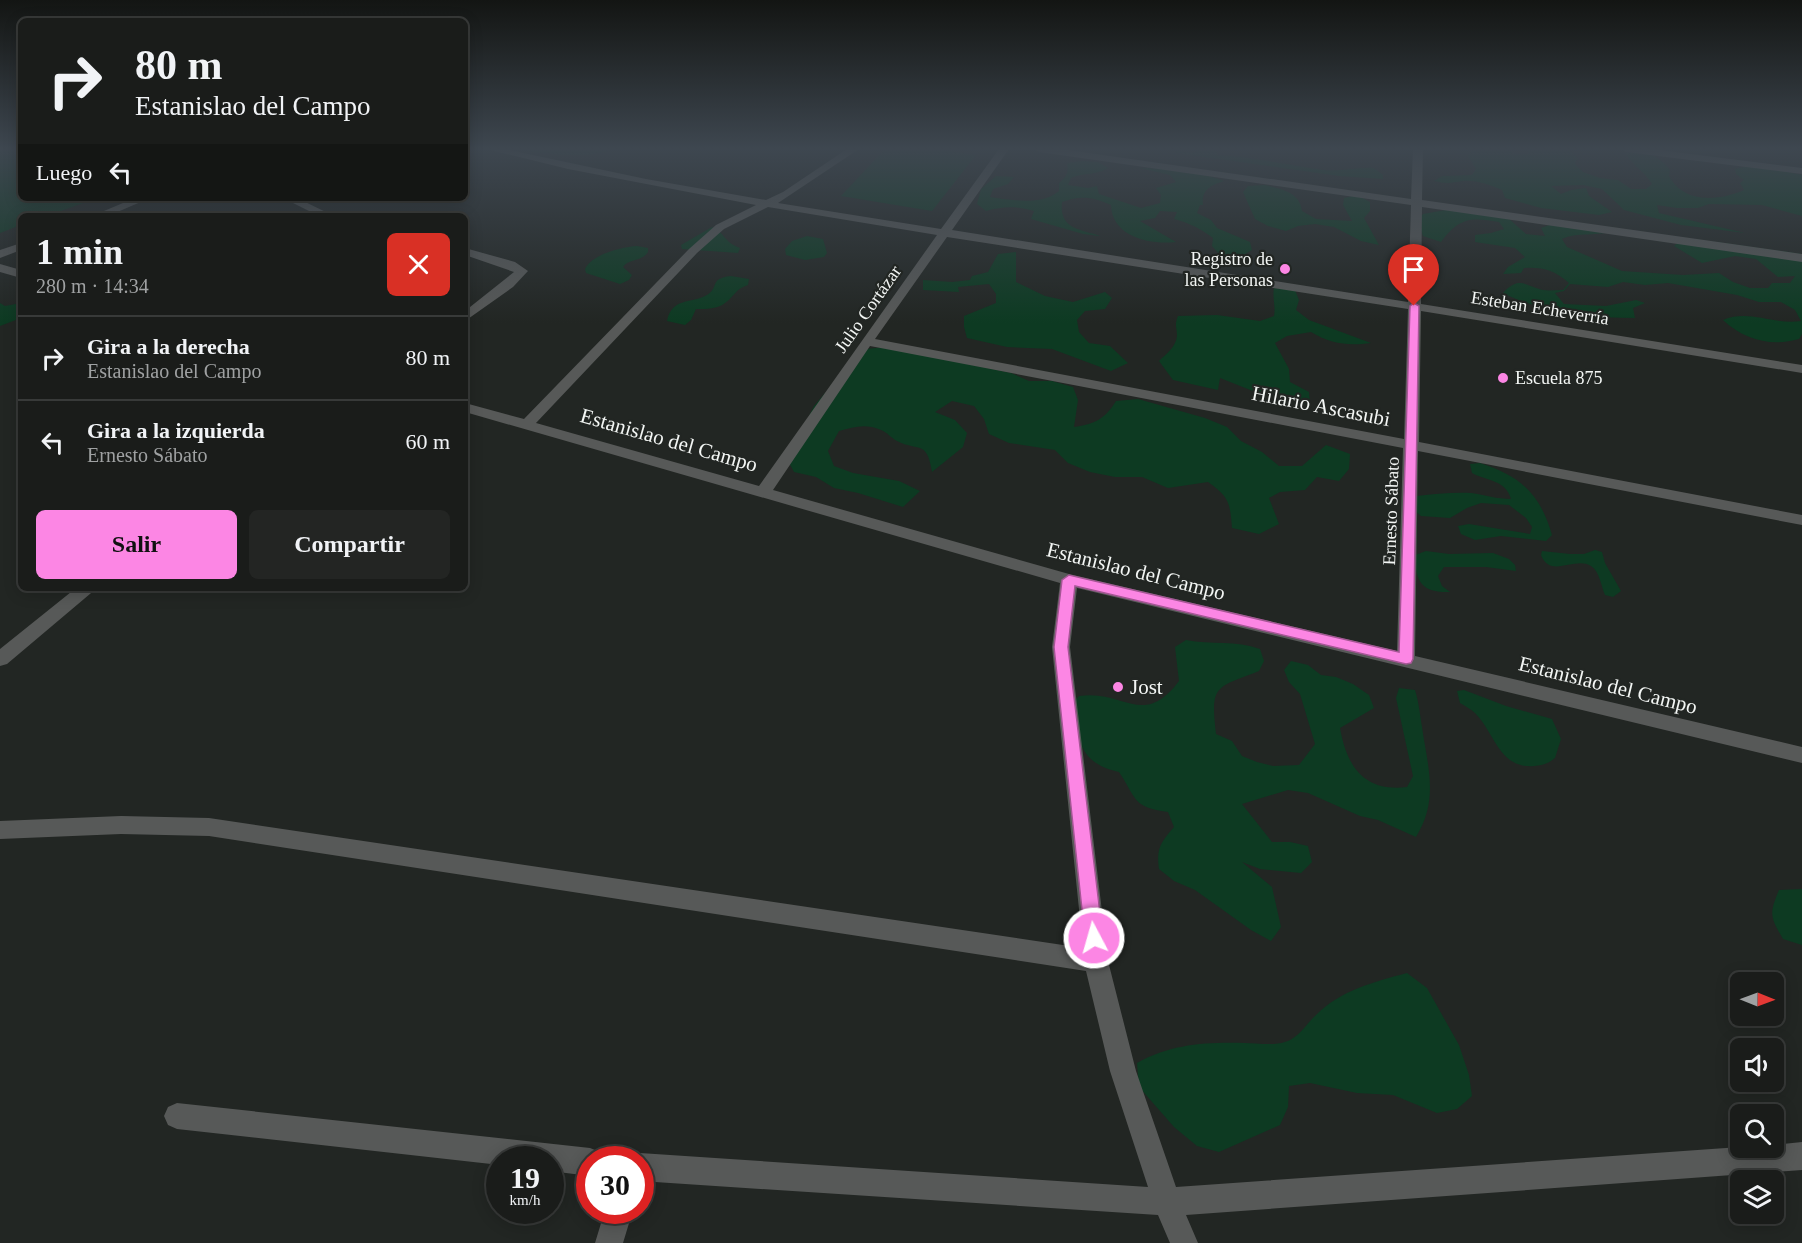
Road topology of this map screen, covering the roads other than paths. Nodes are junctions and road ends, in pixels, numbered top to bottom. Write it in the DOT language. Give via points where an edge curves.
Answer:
graph roads {
  1 [pos="121,207"];
  2 [pos="761,207"];
  3 [pos="792,207"];
  4 [pos="963,207"];
  5 [pos="1416,207"];
  6 [pos="1457,207"];
  7 [pos="106,213"];
  8 [pos="944,233"];
  9 [pos="18,247"];
  10 [pos="468,252"];
  11 [pos="0,254"];
  12 [pos="1802,258"];
  13 [pos="0,268"];
  14 [pos="18,273"];
  15 [pos="1414,306"];
  16 [pos="468,315"];
  17 [pos="867,341"];
  18 [pos="1802,369"];
  19 [pos="468,408"];
  20 [pos="527,424"];
  21 [pos="1413,444"];
  22 [pos="764,491"];
  23 [pos="1802,520"];
  24 [pos="1069,580"];
  25 [pos="84,591"];
  26 [pos="0,659"];
  27 [pos="1406,659"];
  28 [pos="1802,755"];
  29 [pos="0,830"];
  30 [pos="1096,961"];
  31 [pos="177,1116"];
  32 [pos="1802,1156"];
  33 [pos="576,1160"];
  34 [pos="654,1168"];
  35 [pos="1167,1202"];
  36 [pos="615,1224"];
  37 [pos="609,1243"];
  38 [pos="1184,1243"];
  1 -- 7 [label="street"];
  2 -- 20 [label="street" via="720,227 693,251"];
  3 -- 8 [label="street, Esteban Echeverría"];
  4 -- 8 [label="street, Julio Cortázar"];
  5 -- 15 [label="street, Ernesto Sábato"];
  6 -- 12 [label="street"];
  8 -- 15 [label="street, Esteban Echeverría"];
  8 -- 17 [label="street, Julio Cortázar"];
  9 -- 11 [label="street"];
  10 -- 16 [label="street" via="522,271"];
  13 -- 14 [label="street"];
  15 -- 18 [label="street, Esteban Echeverría"];
  15 -- 21 [label="street, Ernesto Sábato"];
  17 -- 21 [label="street, Hilario Ascasubi"];
  17 -- 22 [label="street, Julio Cortázar"];
  19 -- 20 [label="street, Estanislao del Campo"];
  20 -- 22 [label="street, Estanislao del Campo"];
  21 -- 23 [label="street, Hilario Ascasubi"];
  21 -- 27 [label="street, Ernesto Sábato"];
  22 -- 24 [label="street, Estanislao del Campo"];
  24 -- 27 [label="street, Estanislao del Campo"];
  24 -- 30 [label="street" via="1061,647"];
  25 -- 26 [label="street"];
  27 -- 28 [label="street, Estanislao del Campo"];
  29 -- 30 [label="street" via="121,825 209,827"];
  30 -- 35 [label="street" via="1123,1071"];
  31 -- 33 [label="street"];
  32 -- 35 [label="street"];
  34 -- 35 [label="street"];
  35 -- 38 [label="street"];
  36 -- 37 [label="street"];
}
